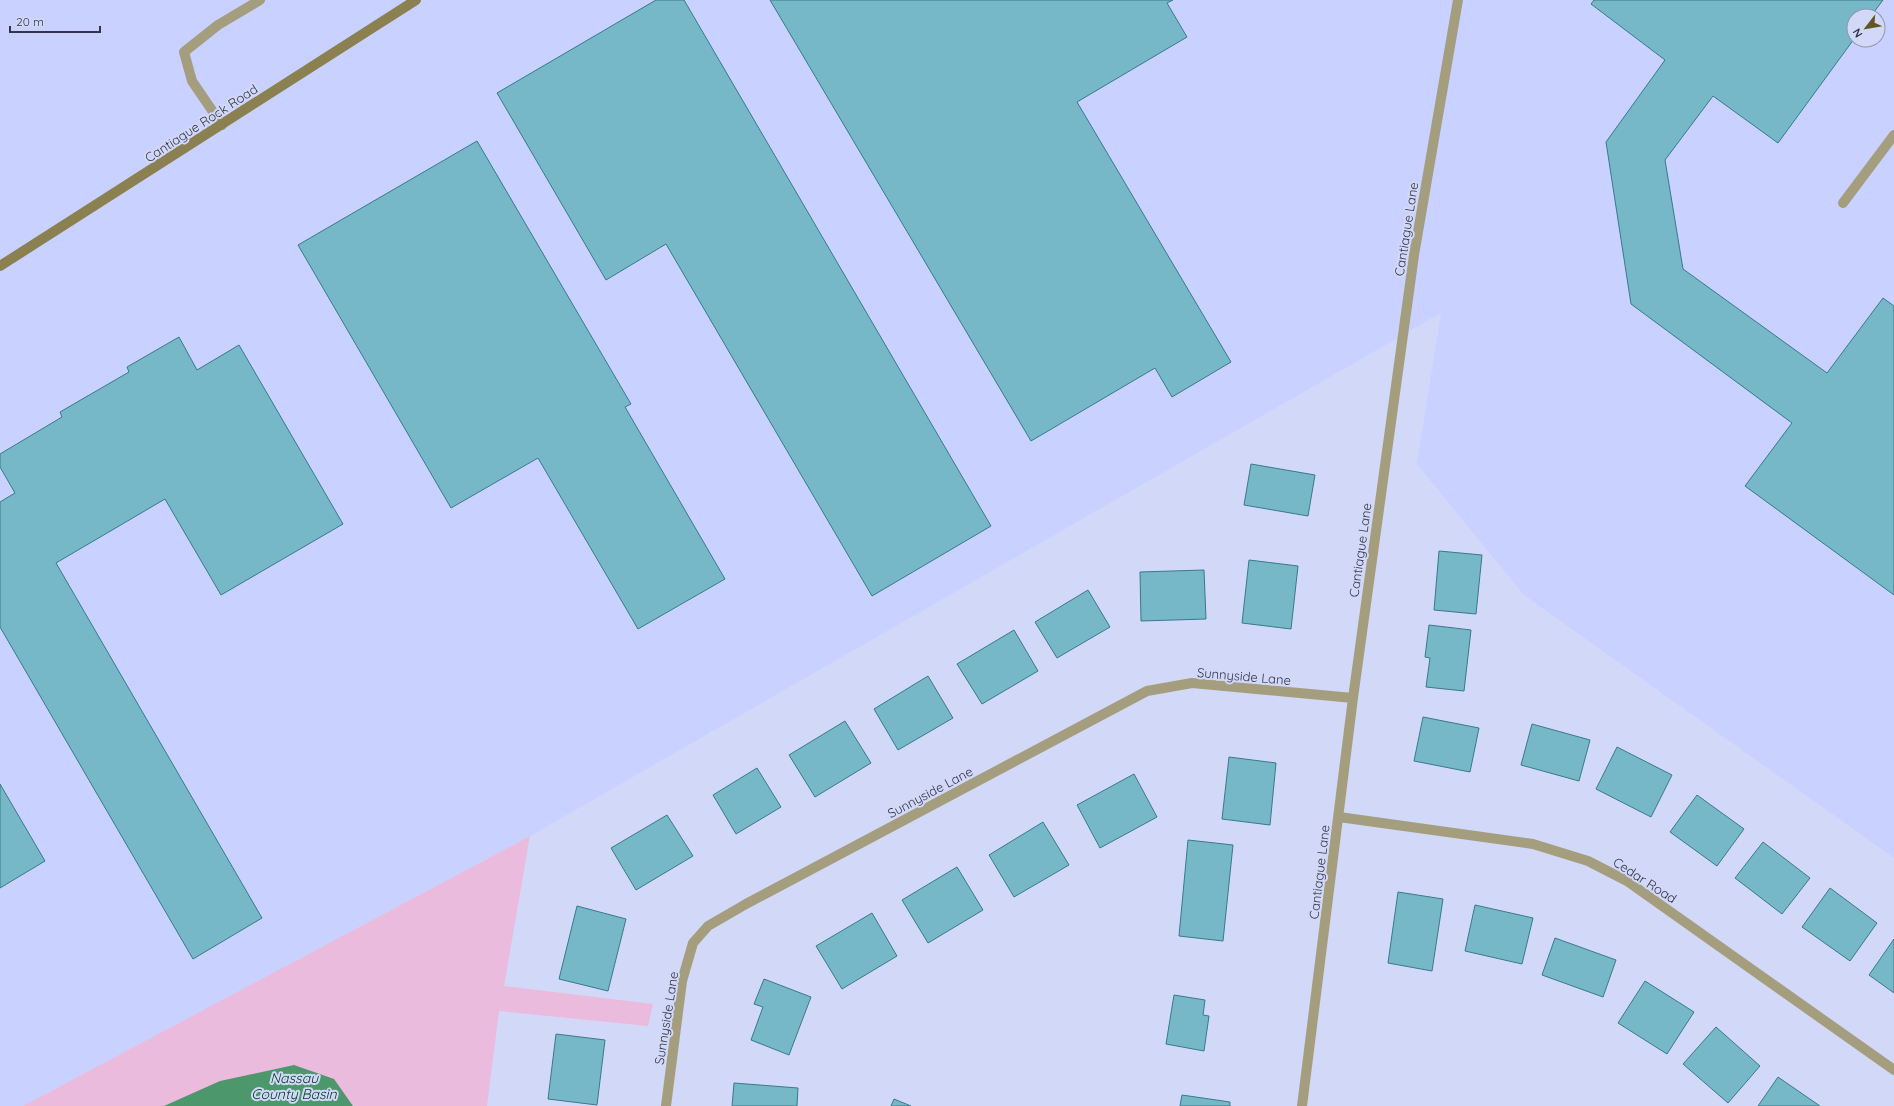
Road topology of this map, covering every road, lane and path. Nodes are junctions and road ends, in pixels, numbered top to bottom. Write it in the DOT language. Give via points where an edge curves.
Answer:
graph roads {
  1 [pos="260,0"];
  2 [pos="416,0"];
  3 [pos="1458,0"];
  4 [pos="222,125"];
  5 [pos="1894,135"];
  6 [pos="1844,203"];
  7 [pos="0,266"];
  8 [pos="1353,698"];
  9 [pos="1339,817"];
  10 [pos="1894,1070"];
  11 [pos="666,1106"];
  12 [pos="1302,1106"];
  1 -- 4 [label="street" via="218,25 184,52 192,81"];
  2 -- 4 [label="main road, Cantiague Rock Road"];
  3 -- 8 [label="street, Cantiague Lane" via="1414,255"];
  4 -- 7 [label="main road, Cantiague Rock Road"];
  5 -- 6 [label="street"];
  8 -- 9 [label="street, Cantiague Lane"];
  8 -- 11 [label="street, Sunnyside Lane" via="1192,684 1147,692 708,926 693,943 682,982"];
  9 -- 10 [label="street, Cedar Road" via="1533,844 1588,861 1627,881"];
  9 -- 12 [label="street, Cantiague Lane"];
}
